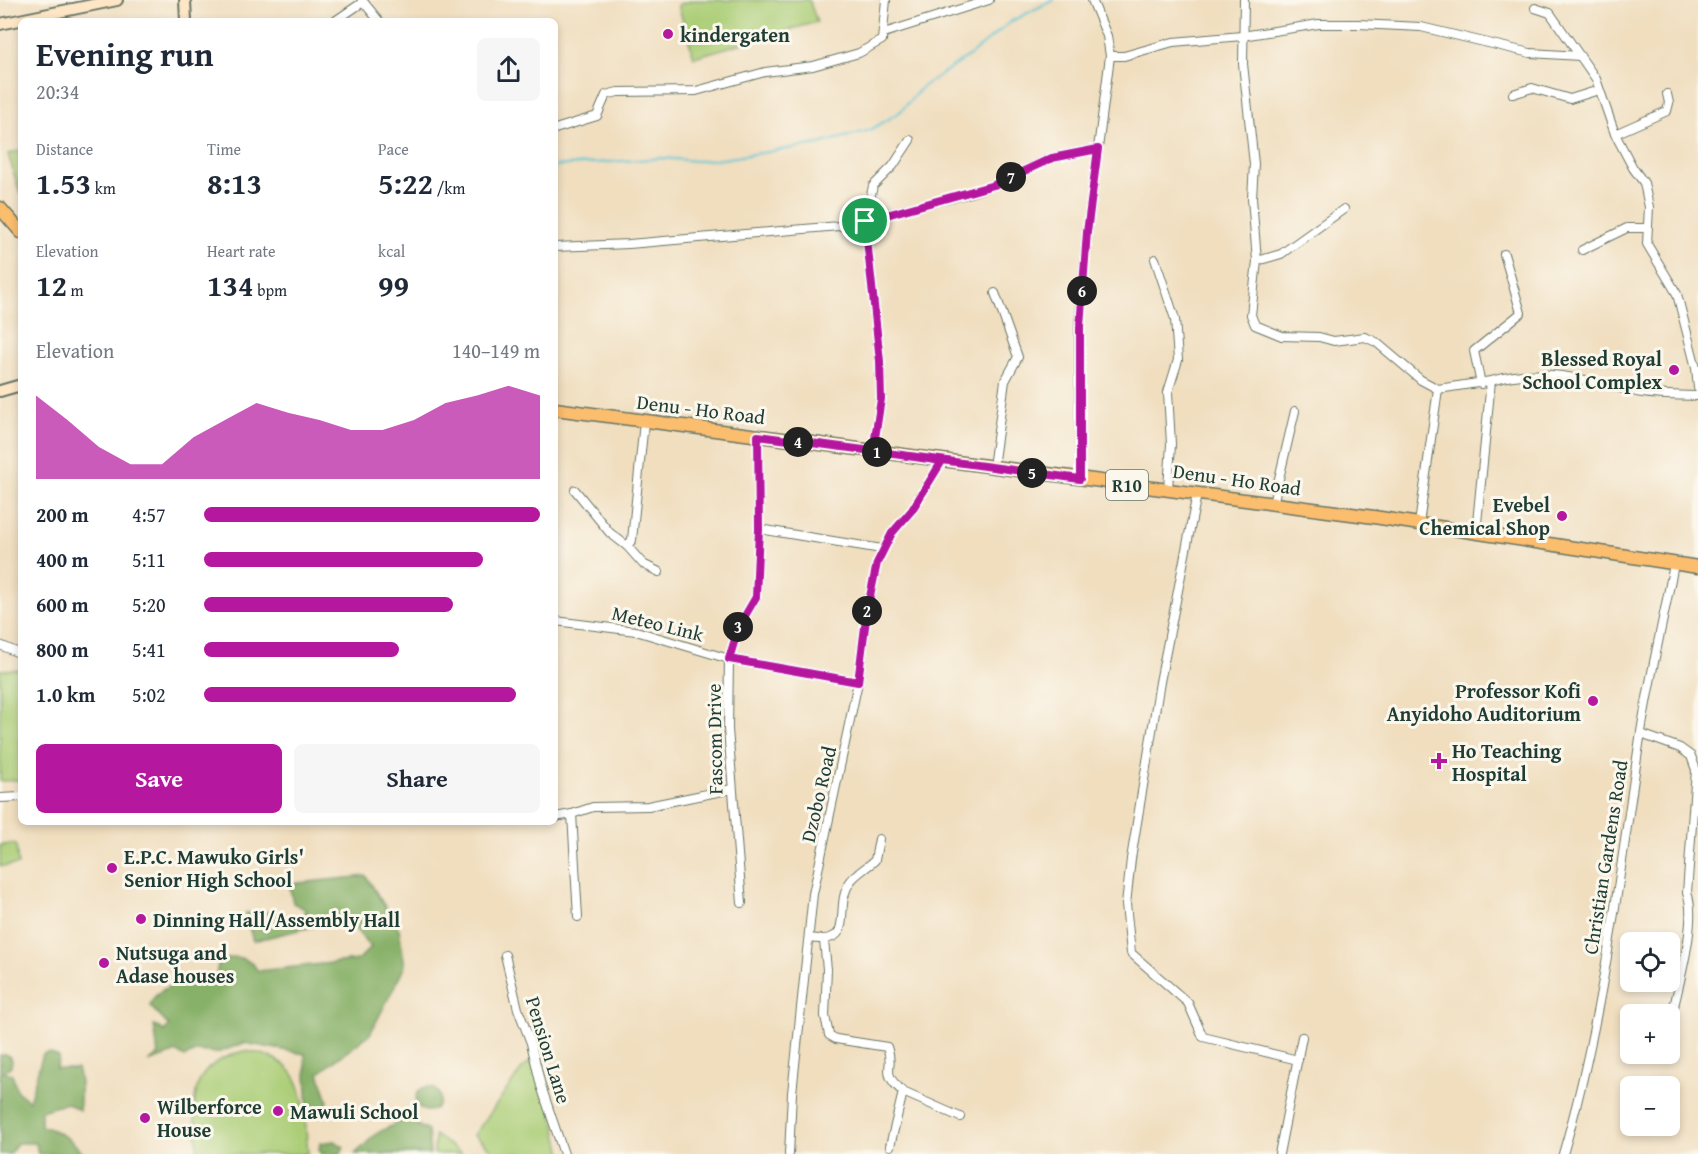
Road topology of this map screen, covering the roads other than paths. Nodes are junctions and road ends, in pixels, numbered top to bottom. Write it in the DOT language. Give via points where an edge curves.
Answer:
graph roads {
  1 [pos="117,0"];
  2 [pos="185,0"];
  3 [pos="886,0"];
  4 [pos="989,0"];
  5 [pos="1092,0"];
  6 [pos="1244,0"];
  7 [pos="362,1"];
  8 [pos="1535,8"];
  9 [pos="29,18"];
  10 [pos="186,18"];
  11 [pos="339,18"];
  12 [pos="376,18"];
  13 [pos="18,20"];
  14 [pos="0,24"];
  15 [pos="884,33"];
  16 [pos="1242,36"];
  17 [pos="1110,56"];
  18 [pos="1580,56"];
  19 [pos="1599,90"];
  20 [pos="1513,94"];
  21 [pos="1667,94"];
  22 [pos="558,128"];
  23 [pos="1615,134"];
  24 [pos="910,140"];
  25 [pos="1098,149"];
  26 [pos="0,208"];
  27 [pos="1344,209"];
  28 [pos="865,221"];
  29 [pos="1646,228"];
  30 [pos="18,229"];
  31 [pos="558,247"];
  32 [pos="1582,250"];
  33 [pos="1504,254"];
  34 [pos="1155,259"];
  35 [pos="1257,261"];
  36 [pos="995,293"];
  37 [pos="1698,350"];
  38 [pos="1693,359"];
  39 [pos="1491,381"];
  40 [pos="1481,384"];
  41 [pos="18,386"];
  42 [pos="1698,388"];
  43 [pos="1438,389"];
  44 [pos="0,391"];
  45 [pos="1698,396"];
  46 [pos="558,409"];
  47 [pos="1295,411"];
  48 [pos="644,422"];
  49 [pos="758,436"];
  50 [pos="873,451"];
  51 [pos="942,461"];
  52 [pos="993,467"];
  53 [pos="1080,479"];
  54 [pos="1168,489"];
  55 [pos="575,490"];
  56 [pos="1197,494"];
  57 [pos="1273,504"];
  58 [pos="1419,524"];
  59 [pos="759,529"];
  60 [pos="1476,532"];
  61 [pos="627,546"];
  62 [pos="882,549"];
  63 [pos="1674,564"];
  64 [pos="1698,567"];
  65 [pos="659,572"];
  66 [pos="558,621"];
  67 [pos="0,645"];
  68 [pos="18,653"];
  69 [pos="729,659"];
  70 [pos="858,682"];
  71 [pos="1641,734"];
  72 [pos="732,789"];
  73 [pos="18,797"];
  74 [pos="0,798"];
  75 [pos="572,814"];
  76 [pos="558,816"];
  77 [pos="879,839"];
  78 [pos="742,903"];
  79 [pos="578,917"];
  80 [pos="809,938"];
  81 [pos="824,941"];
  82 [pos="505,955"];
  83 [pos="1674,1004"];
  84 [pos="1302,1037"];
  85 [pos="1298,1060"];
  86 [pos="903,1092"];
  87 [pos="960,1117"];
  88 [pos="890,1146"];
  89 [pos="564,1154"];
  90 [pos="789,1154"];
  91 [pos="1279,1154"];
  92 [pos="1563,1154"];
  1 -- 9 [label="street"];
  2 -- 10 [label="street"];
  3 -- 15 [label="street"];
  4 -- 15 [label="street"];
  5 -- 17 [label="street" via="1107,36"];
  6 -- 16 [label="street"];
  7 -- 11 [label="street"];
  7 -- 12 [label="street"];
  8 -- 18 [label="street" via="1550,13"];
  13 -- 14 [label="street"];
  15 -- 22 [label="street" via="882,40 859,53 813,66 765,72 696,91 606,95 597,116"];
  16 -- 17 [label="street" via="1173,42 1124,56"];
  16 -- 18 [label="street" via="1320,24 1421,27 1530,53"];
  16 -- 35 [label="street" via="1254,164 1252,198"];
  17 -- 25 [label="street"];
  18 -- 19 [label="street"];
  19 -- 20 [label="street" via="1570,99 1532,88"];
  19 -- 23 [label="street"];
  21 -- 23 [label="street" via="1667,111"];
  23 -- 29 [label="street" via="1648,192"];
  24 -- 28 [label="street" via="893,166 873,186"];
  25 -- 28 [label="street" via="1052,158 994,185"];
  25 -- 53 [label="street" via="1080,327"];
  26 -- 30 [label="main road"];
  27 -- 35 [label="street" via="1281,254"];
  28 -- 31 [label="street" via="629,244"];
  28 -- 50 [label="street" via="880,361 881,399"];
  29 -- 32 [label="street" via="1627,228"];
  29 -- 38 [label="street" via="1647,243 1677,294"];
  33 -- 40 [label="street" via="1521,313 1473,351"];
  34 -- 54 [label="street" via="1175,319 1178,360 1168,392 1172,444"];
  35 -- 43 [label="street" via="1251,315 1255,325 1282,336 1334,341 1365,337"];
  36 -- 52 [label="street" via="1018,357 1005,381"];
  37 -- 38 [label="street"];
  38 -- 42 [label="street"];
  39 -- 40 [label="street"];
  39 -- 45 [label="street" via="1549,373 1639,392"];
  39 -- 60 [label="street"];
  40 -- 43 [label="street"];
  41 -- 44 [label="street"];
  43 -- 58 [label="street"];
  46 -- 48 [label="main road, Denu - Ho Road / R10"];
  47 -- 57 [label="street"];
  48 -- 49 [label="main road, Denu - Ho Road / R10"];
  48 -- 61 [label="street" via="632,540"];
  49 -- 50 [label="main road, Denu - Ho Road / R10"];
  49 -- 59 [label="street, Fascom Drive"];
  50 -- 51 [label="main road, Denu - Ho Road / R10"];
  51 -- 52 [label="main road, Denu - Ho Road / R10"];
  51 -- 62 [label="street, Dzobo Road"];
  52 -- 53 [label="main road, Denu - Ho Road / R10"];
  53 -- 54 [label="main road, Denu - Ho Road / R10"];
  54 -- 56 [label="main road, Denu - Ho Road / R10"];
  55 -- 61 [label="street" via="610,533"];
  56 -- 57 [label="main road, Denu - Ho Road / R10"];
  56 -- 85 [label="street" via="1131,859 1126,904 1131,952 1188,1004 1203,1037"];
  57 -- 58 [label="main road, Denu - Ho Road / R10"];
  58 -- 60 [label="main road, Denu - Ho Road / R10"];
  59 -- 62 [label="street"];
  59 -- 69 [label="street, Fascom Drive" via="756,597 739,626"];
  60 -- 63 [label="main road, Denu - Ho Road / R10"];
  61 -- 65 [label="street" via="643,564"];
  62 -- 70 [label="street, Dzobo Road" via="867,611"];
  63 -- 64 [label="main road, Denu - Ho Road / R10"];
  63 -- 71 [label="street, Christian Gardens Road"];
  66 -- 69 [label="street, Meteo Link" via="636,631"];
  67 -- 68 [label="street"];
  69 -- 70 [label="street, Meteo Link"];
  69 -- 72 [label="street, Fascom Drive"];
  70 -- 80 [label="street, Dzobo Road" via="813,894"];
  71 -- 83 [label="street" via="1680,748 1691,756 1696,770 1687,893 1691,903 1690,924"];
  71 -- 92 [label="street, Christian Gardens Road" via="1611,929 1577,1107"];
  72 -- 75 [label="street" via="659,804 593,807"];
  72 -- 78 [label="street, Fascom Drive"];
  73 -- 74 [label="street"];
  75 -- 76 [label="street"];
  75 -- 79 [label="street"];
  77 -- 81 [label="street" via="875,860 850,880 838,935"];
  80 -- 81 [label="street"];
  80 -- 90 [label="street, Dzobo Road"];
  81 -- 86 [label="street" via="829,1035 887,1047 887,1074"];
  82 -- 89 [label="street, Pension Lane"];
  84 -- 85 [label="street"];
  85 -- 91 [label="street"];
  86 -- 87 [label="street"];
  86 -- 88 [label="street"];
}
